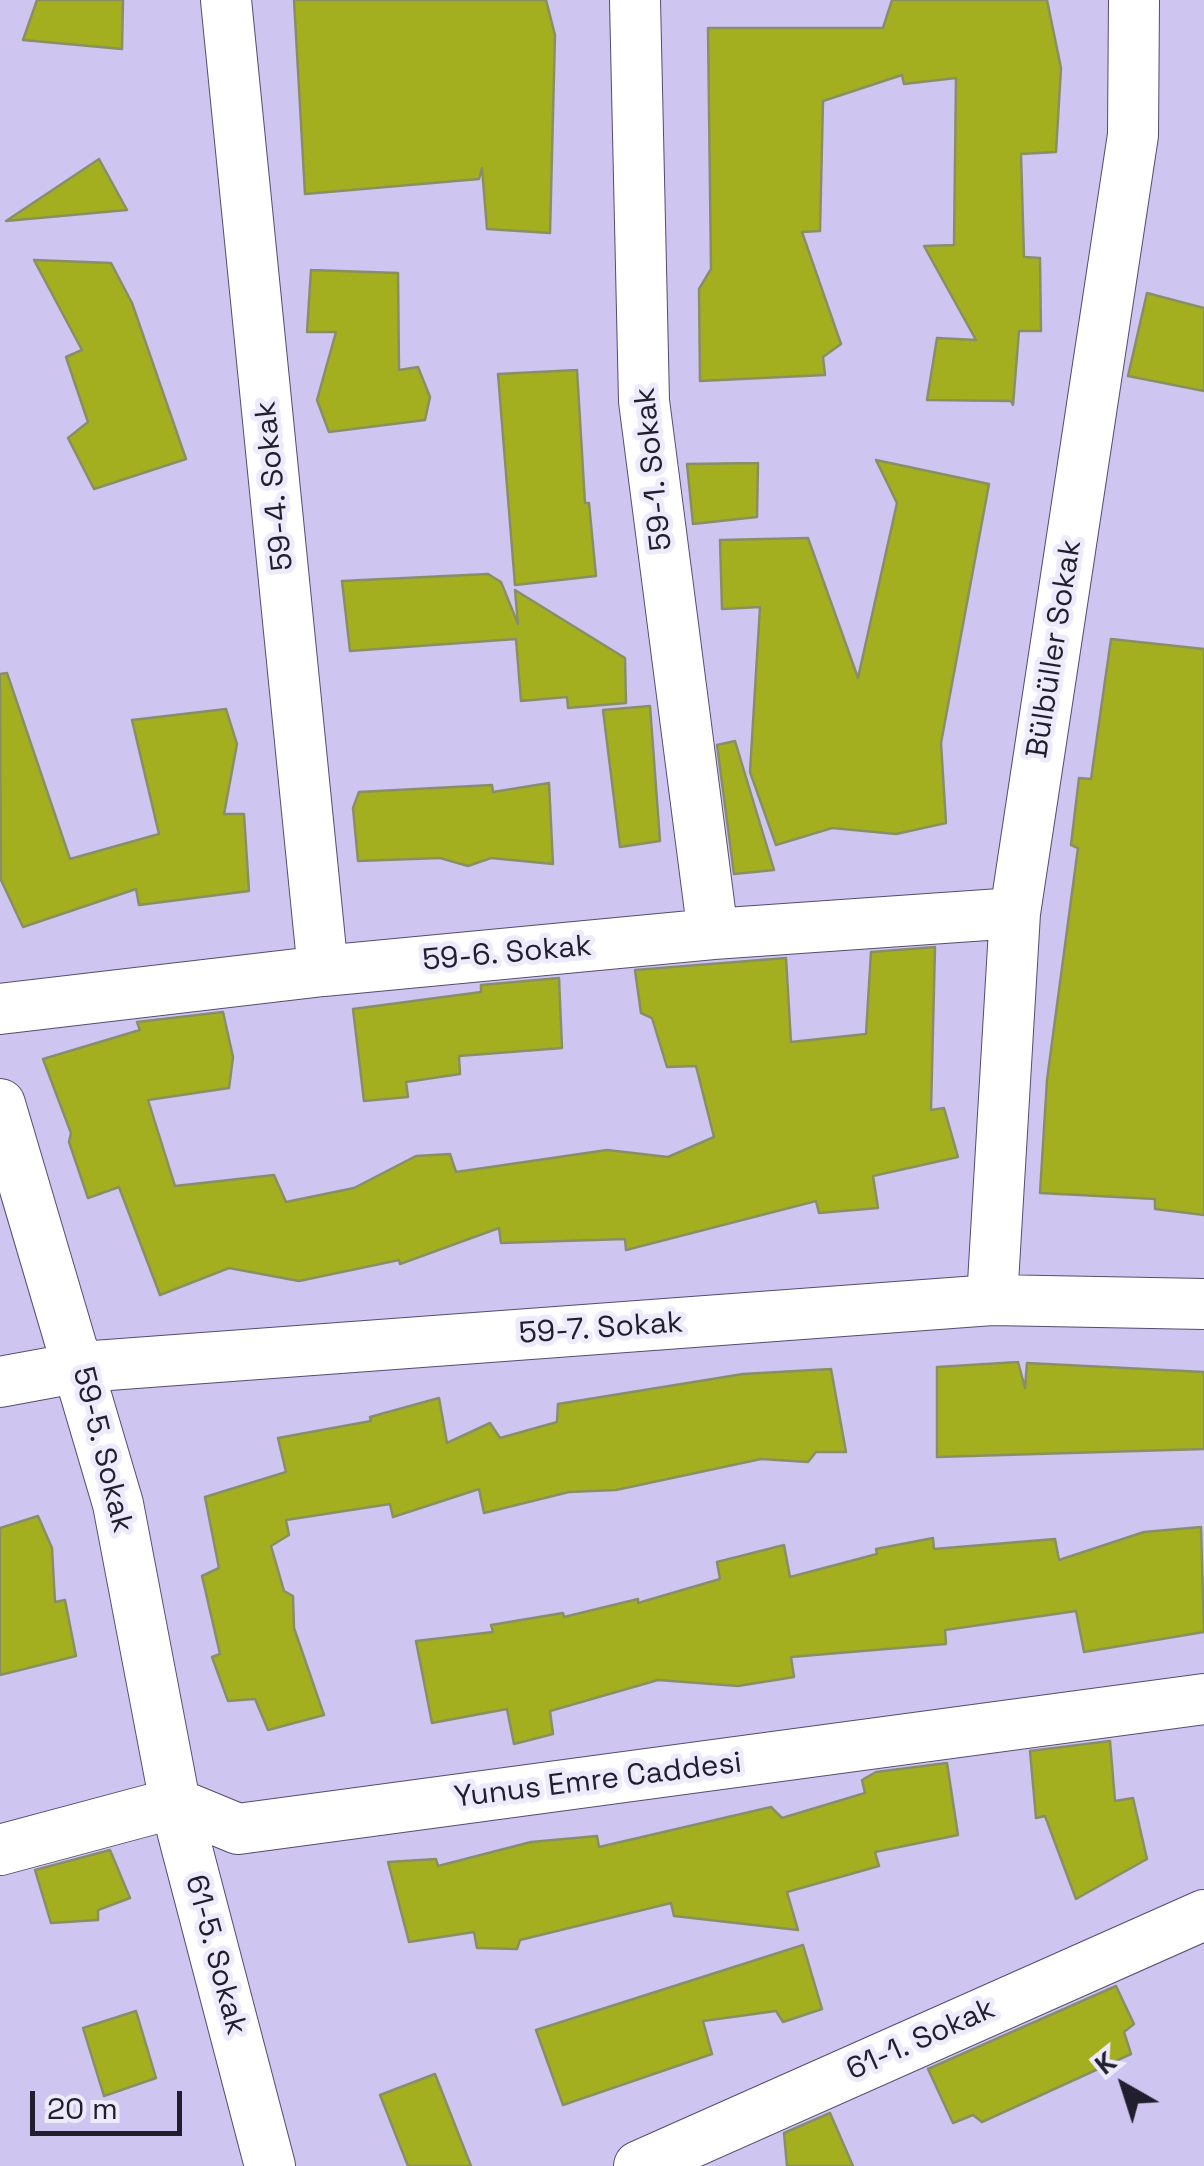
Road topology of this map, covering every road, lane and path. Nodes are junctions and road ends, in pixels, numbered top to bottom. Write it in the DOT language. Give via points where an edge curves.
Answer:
graph roads {
  1 [pos="226,0"];
  2 [pos="634,0"];
  3 [pos="1134,0"];
  4 [pos="1015,913"];
  5 [pos="712,934"];
  6 [pos="323,971"];
  7 [pos="0,1009"];
  8 [pos="0,1104"];
  9 [pos="992,1300"];
  10 [pos="1204,1304"];
  11 [pos="81,1367"];
  12 [pos="0,1382"];
  13 [pos="1204,1699"];
  14 [pos="174,1803"];
  15 [pos="0,1850"];
  16 [pos="1204,1915"];
  17 [pos="270,2166"];
  18 [pos="639,2166"];
  1 -- 6 [label="street, 59-4. Sokak"];
  2 -- 5 [label="street, 59-1. Sokak" via="644,401"];
  3 -- 4 [label="street, Bülbüller Sokak" via="1133,136"];
  4 -- 5 [label="street, 59-6. Sokak"];
  4 -- 9 [label="street, Bülbüller Sokak"];
  5 -- 6 [label="street, 59-6. Sokak"];
  6 -- 7 [label="street, 59-6. Sokak"];
  8 -- 11 [label="street, 59-5. Sokak"];
  9 -- 10 [label="street, 59-7. Sokak"];
  9 -- 11 [label="street, 59-7. Sokak"];
  11 -- 12 [label="street, 59-7. Sokak"];
  11 -- 14 [label="street, 59-5. Sokak" via="118,1504"];
  13 -- 14 [label="street, Yunus Emre Caddesi" via="238,1828"];
  14 -- 15 [label="street"];
  14 -- 17 [label="street, 61-5. Sokak"];
  16 -- 18 [label="street, 61-1. Sokak"];
}
